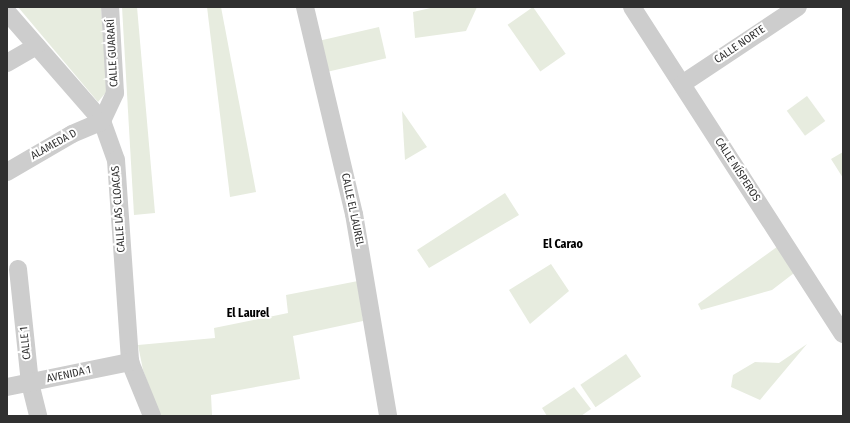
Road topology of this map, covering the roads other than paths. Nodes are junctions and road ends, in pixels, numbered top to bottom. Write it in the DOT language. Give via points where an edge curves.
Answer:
graph roads {
  1 [pos="110,7"];
  2 [pos="305,7"];
  3 [pos="632,7"];
  4 [pos="798,7"];
  5 [pos="7,12"];
  6 [pos="36,46"];
  7 [pos="7,62"];
  8 [pos="682,84"];
  9 [pos="102,121"];
  10 [pos="7,172"];
  11 [pos="18,269"];
  12 [pos="843,334"];
  13 [pos="130,362"];
  14 [pos="30,384"];
  15 [pos="7,387"];
  16 [pos="38,416"];
  17 [pos="152,416"];
  18 [pos="388,416"];
  1 -- 9 [label="street, CALLE GUARARÍ" via="115,93"];
  2 -- 18 [label="street, CALLE EL LAUREL" via="354,214"];
  3 -- 8 [label="street, CALLE NÍSPEROS"];
  4 -- 8 [label="street, CALLE NORTE"];
  5 -- 6 [label="street, CALLE LAS CLOACAS"];
  6 -- 7 [label="street"];
  6 -- 9 [label="street, CALLE LAS CLOACAS"];
  8 -- 12 [label="street, CALLE NÍSPEROS"];
  9 -- 10 [label="street, ALAMEDA D" via="72,134"];
  9 -- 13 [label="street, CALLE LAS CLOACAS" via="116,160"];
  11 -- 14 [label="street, CALLE 1"];
  13 -- 14 [label="street, AVENIDA 1"];
  13 -- 17 [label="street, CALLE LAS CLOACAS"];
  14 -- 15 [label="street, AVENIDA 1"];
  14 -- 16 [label="street, CALLE 1"];
}
